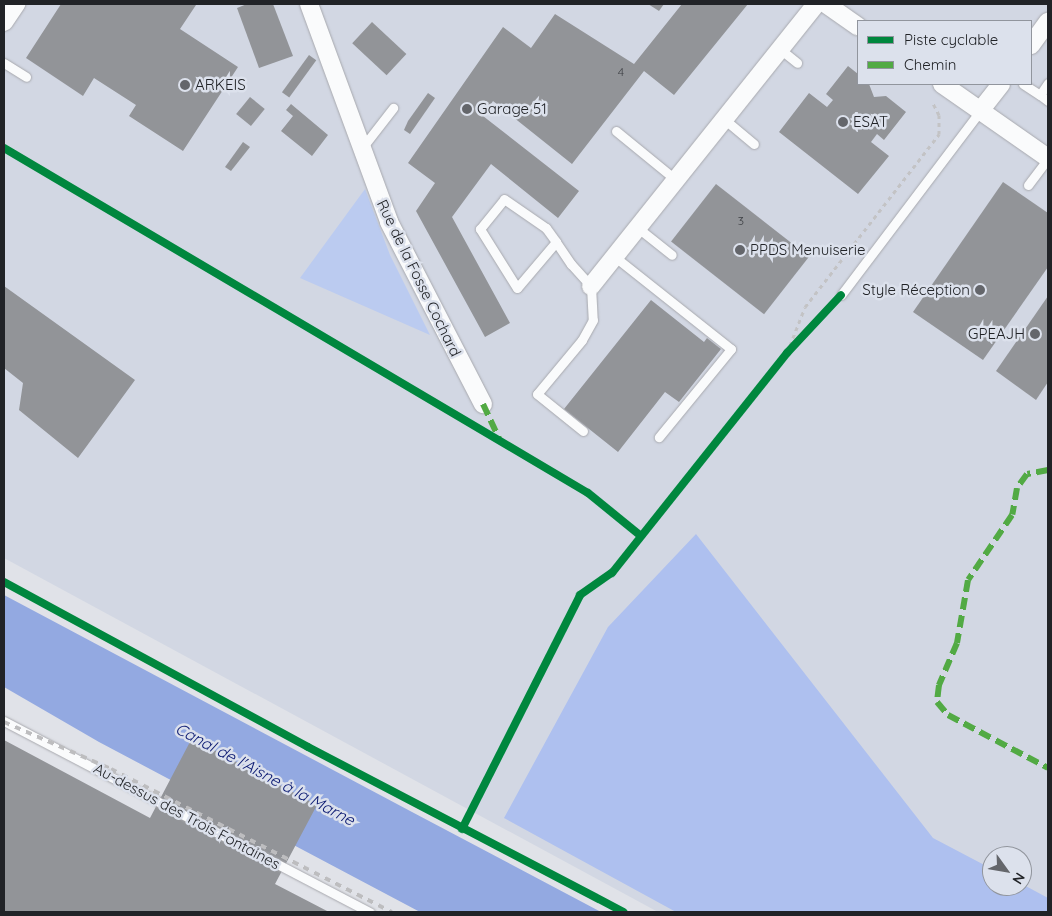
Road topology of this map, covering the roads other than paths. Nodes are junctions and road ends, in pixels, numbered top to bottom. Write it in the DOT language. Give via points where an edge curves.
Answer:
graph roads {
  1 [pos="16,4"];
  2 [pos="309,4"];
  3 [pos="816,4"];
  4 [pos="826,4"];
  5 [pos="4,22"];
  6 [pos="1048,22"];
  7 [pos="857,25"];
  8 [pos="1032,44"];
  9 [pos="780,49"];
  10 [pos="4,62"];
  11 [pos="797,63"];
  12 [pos="26,77"];
  13 [pos="1048,83"];
  14 [pos="943,85"];
  15 [pos="1000,85"];
  16 [pos="1025,85"];
  17 [pos="1040,95"];
  18 [pos="1048,101"];
  19 [pos="393,108"];
  20 [pos="980,111"];
  21 [pos="724,119"];
  22 [pos="616,131"];
  23 [pos="754,144"];
  24 [pos="362,148"];
  25 [pos="1048,158"];
  26 [pos="676,180"];
  27 [pos="1028,185"];
  28 [pos="638,228"];
  29 [pos="556,242"];
  30 [pos="672,255"];
  31 [pos="615,256"];
  32 [pos="591,286"];
  33 [pos="841,295"];
  34 [pos="483,404"];
  35 [pos="583,431"];
  36 [pos="659,437"];
  37 [pos="4,720"];
  38 [pos="370,912"];
  1 -- 5 [label="street"];
  2 -- 24 [label="street, Rue de la Fosse Cochard"];
  3 -- 9 [label="street"];
  4 -- 7 [label="street"];
  6 -- 8 [label="street"];
  9 -- 11 [label="lane"];
  9 -- 21 [label="street"];
  10 -- 12 [label="lane"];
  13 -- 17 [label="lane"];
  14 -- 20 [label="street"];
  15 -- 20 [label="street"];
  16 -- 17 [label="lane"];
  17 -- 18 [label="lane"];
  19 -- 24 [label="lane"];
  20 -- 25 [label="street"];
  20 -- 33 [label="lane"];
  21 -- 23 [label="lane"];
  21 -- 26 [label="street"];
  22 -- 26 [label="lane"];
  24 -- 34 [label="street, Rue de la Fosse Cochard" via="389,222"];
  25 -- 27 [label="lane"];
  26 -- 28 [label="street"];
  28 -- 30 [label="lane"];
  28 -- 31 [label="street"];
  29 -- 29 [label="lane" via="546,228 504,199 480,229 517,288"];
  29 -- 32 [label="lane"];
  31 -- 32 [label="street"];
  31 -- 36 [label="lane" via="642,281 731,349"];
  32 -- 35 [label="lane" via="593,320 582,340 537,394"];
  37 -- 38 [label="lane, Au-dessus des Trois Fontaines"];
}
